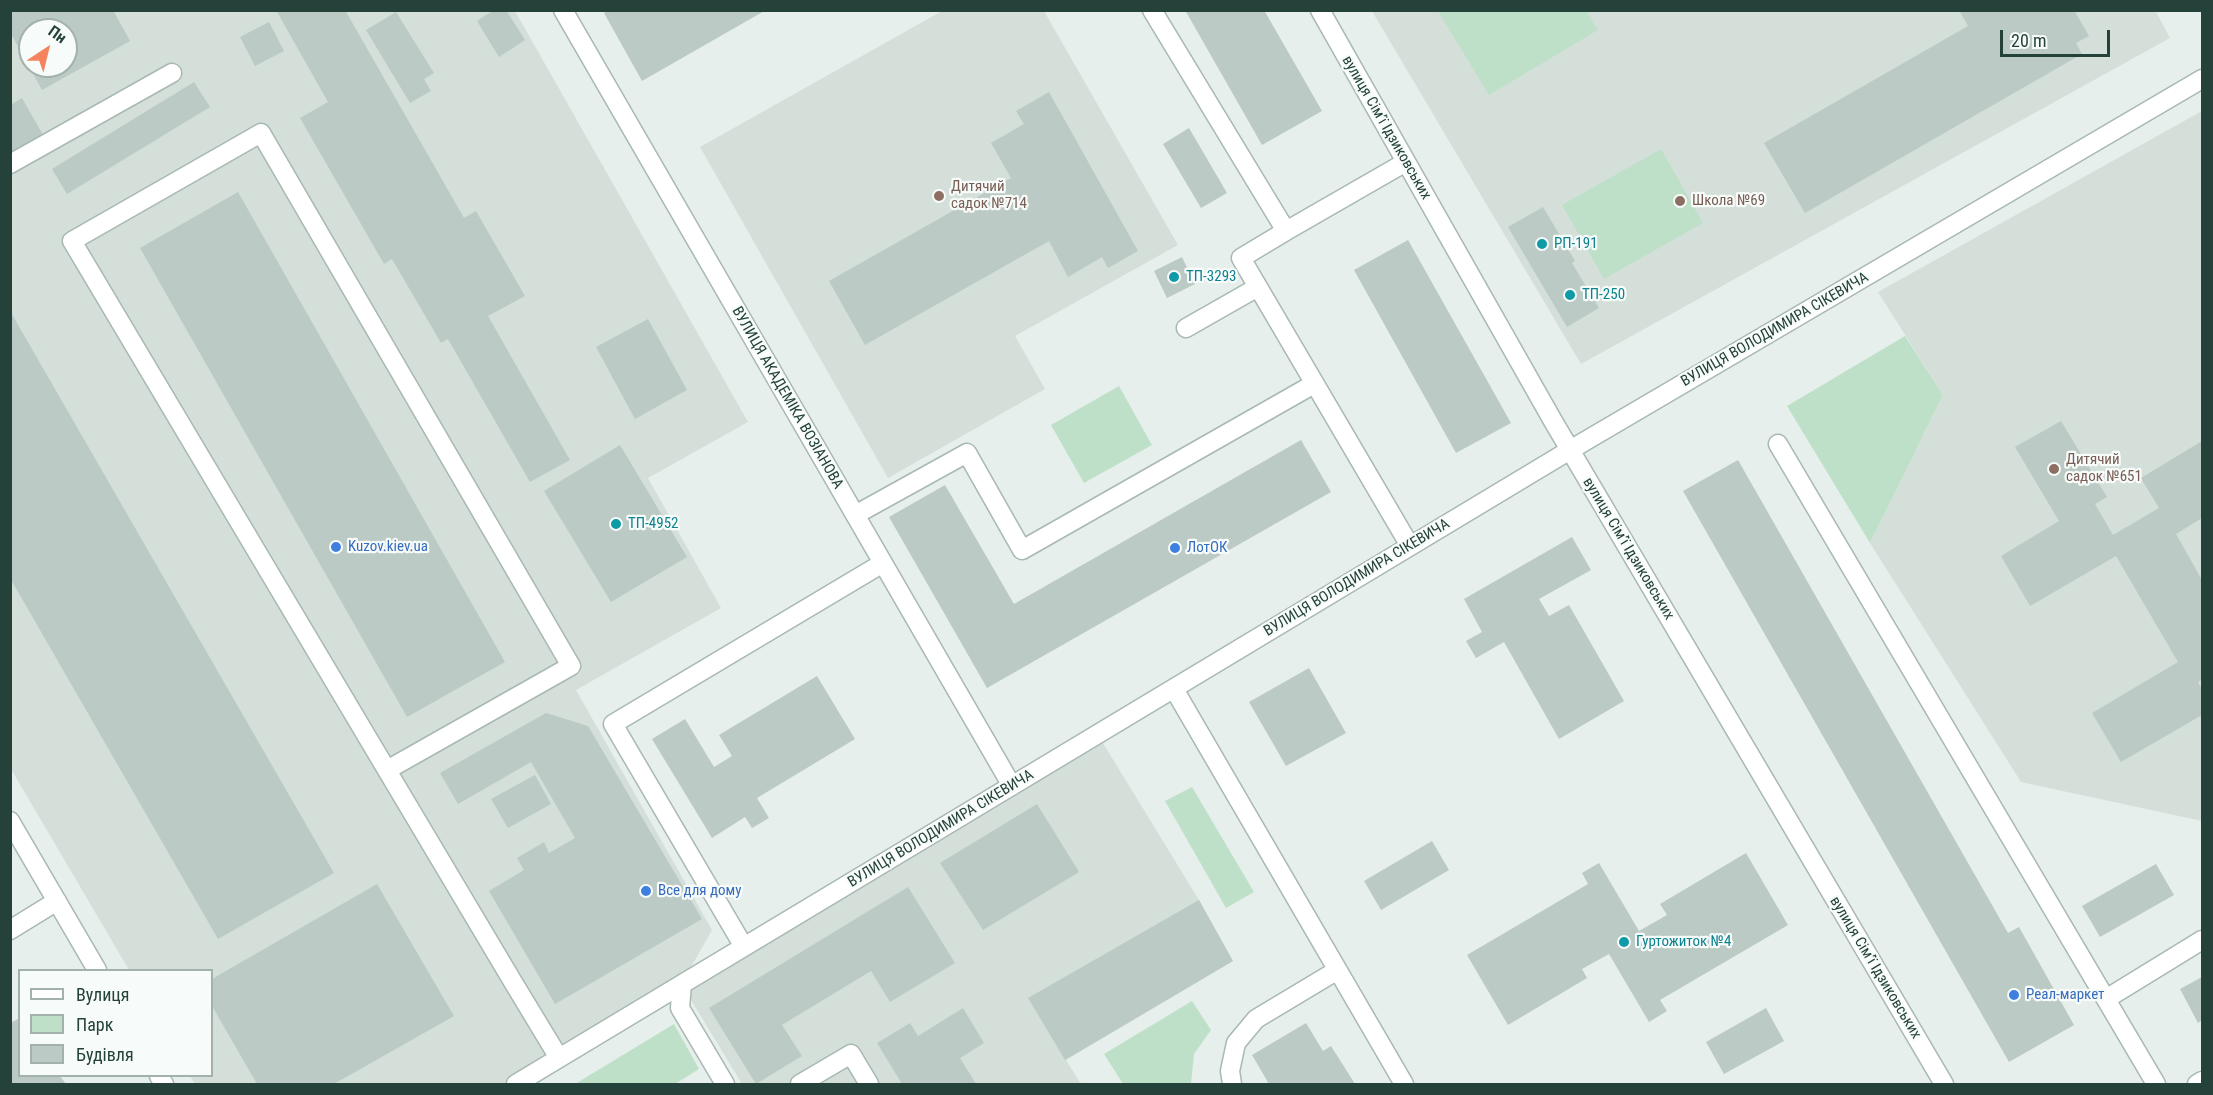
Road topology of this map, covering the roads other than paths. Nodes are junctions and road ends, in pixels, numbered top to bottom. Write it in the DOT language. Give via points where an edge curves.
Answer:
graph roads {
  1 [pos="563,10"];
  2 [pos="1152,10"];
  3 [pos="1320,10"];
  4 [pos="172,73"];
  5 [pos="2202,79"];
  6 [pos="1406,162"];
  7 [pos="10,164"];
  8 [pos="1286,231"];
  9 [pos="1257,287"];
  10 [pos="1186,328"];
  11 [pos="1314,384"];
  12 [pos="1778,444"];
  13 [pos="1570,450"];
  14 [pos="855,515"];
  15 [pos="1410,546"];
  16 [pos="883,563"];
  17 [pos="1174,689"];
  18 [pos="387,770"];
  19 [pos="1012,786"];
  20 [pos="10,821"];
  21 [pos="57,901"];
  22 [pos="10,930"];
  23 [pos="2202,939"];
  24 [pos="744,947"];
  25 [pos="96,969"];
  26 [pos="1336,971"];
  27 [pos="682,984"];
  28 [pos="2106,999"];
  29 [pos="559,1058"];
  30 [pos="2202,1081"];
  31 [pos="722,1083"];
  32 [pos="516,1084"];
  33 [pos="800,1084"];
  34 [pos="869,1084"];
  35 [pos="1232,1084"];
  36 [pos="1404,1084"];
  37 [pos="1944,1084"];
  38 [pos="2156,1084"];
  39 [pos="2197,1084"];
  1 -- 14 [label="street, ВУЛИЦЯ АКАДЕМІКА ВОЗІАНОВА"];
  2 -- 8 [label="street"];
  3 -- 6 [label="street, вулиця Сімʼї Ідзиковських"];
  4 -- 7 [label="street"];
  5 -- 13 [label="street, ВУЛИЦЯ ВОЛОДИМИРА СІКЕВИЧА"];
  6 -- 8 [label="street"];
  6 -- 13 [label="street, вулиця Сімʼї Ідзиковських"];
  8 -- 9 [label="street" via="1241,258"];
  9 -- 10 [label="street"];
  9 -- 11 [label="street"];
  11 -- 14 [label="street" via="1022,550 967,453"];
  11 -- 15 [label="street"];
  12 -- 28 [label="street"];
  13 -- 15 [label="street, ВУЛИЦЯ ВОЛОДИМИРА СІКЕВИЧА"];
  13 -- 37 [label="street, вулиця Сімʼї Ідзиковських"];
  14 -- 16 [label="street, ВУЛИЦЯ АКАДЕМІКА ВОЗІАНОВА"];
  15 -- 17 [label="street, ВУЛИЦЯ ВОЛОДИМИРА СІКЕВИЧА"];
  16 -- 19 [label="street, ВУЛИЦЯ АКАДЕМІКА ВОЗІАНОВА"];
  16 -- 24 [label="street" via="613,724"];
  17 -- 19 [label="street, ВУЛИЦЯ ВОЛОДИМИРА СІКЕВИЧА"];
  17 -- 26 [label="street"];
  18 -- 18 [label="street" via="72,242 261,133 572,666"];
  18 -- 29 [label="street"];
  19 -- 24 [label="street, ВУЛИЦЯ ВОЛОДИМИРА СІКЕВИЧА"];
  20 -- 21 [label="street"];
  21 -- 22 [label="street"];
  21 -- 25 [label="street"];
  23 -- 28 [label="street"];
  24 -- 27 [label="street, ВУЛИЦЯ ВОЛОДИМИРА СІКЕВИЧА"];
  26 -- 35 [label="street" via="1256,1019 1236,1043 1230,1071"];
  26 -- 36 [label="street"];
  27 -- 29 [label="street, ВУЛИЦЯ ВОЛОДИМИРА СІКЕВИЧА"];
  27 -- 31 [label="street" via="680,1008"];
  28 -- 38 [label="street"];
  29 -- 32 [label="street, ВУЛИЦЯ ВОЛОДИМИРА СІКЕВИЧА"];
  30 -- 39 [label="street"];
  33 -- 34 [label="street" via="851,1054"];
}
